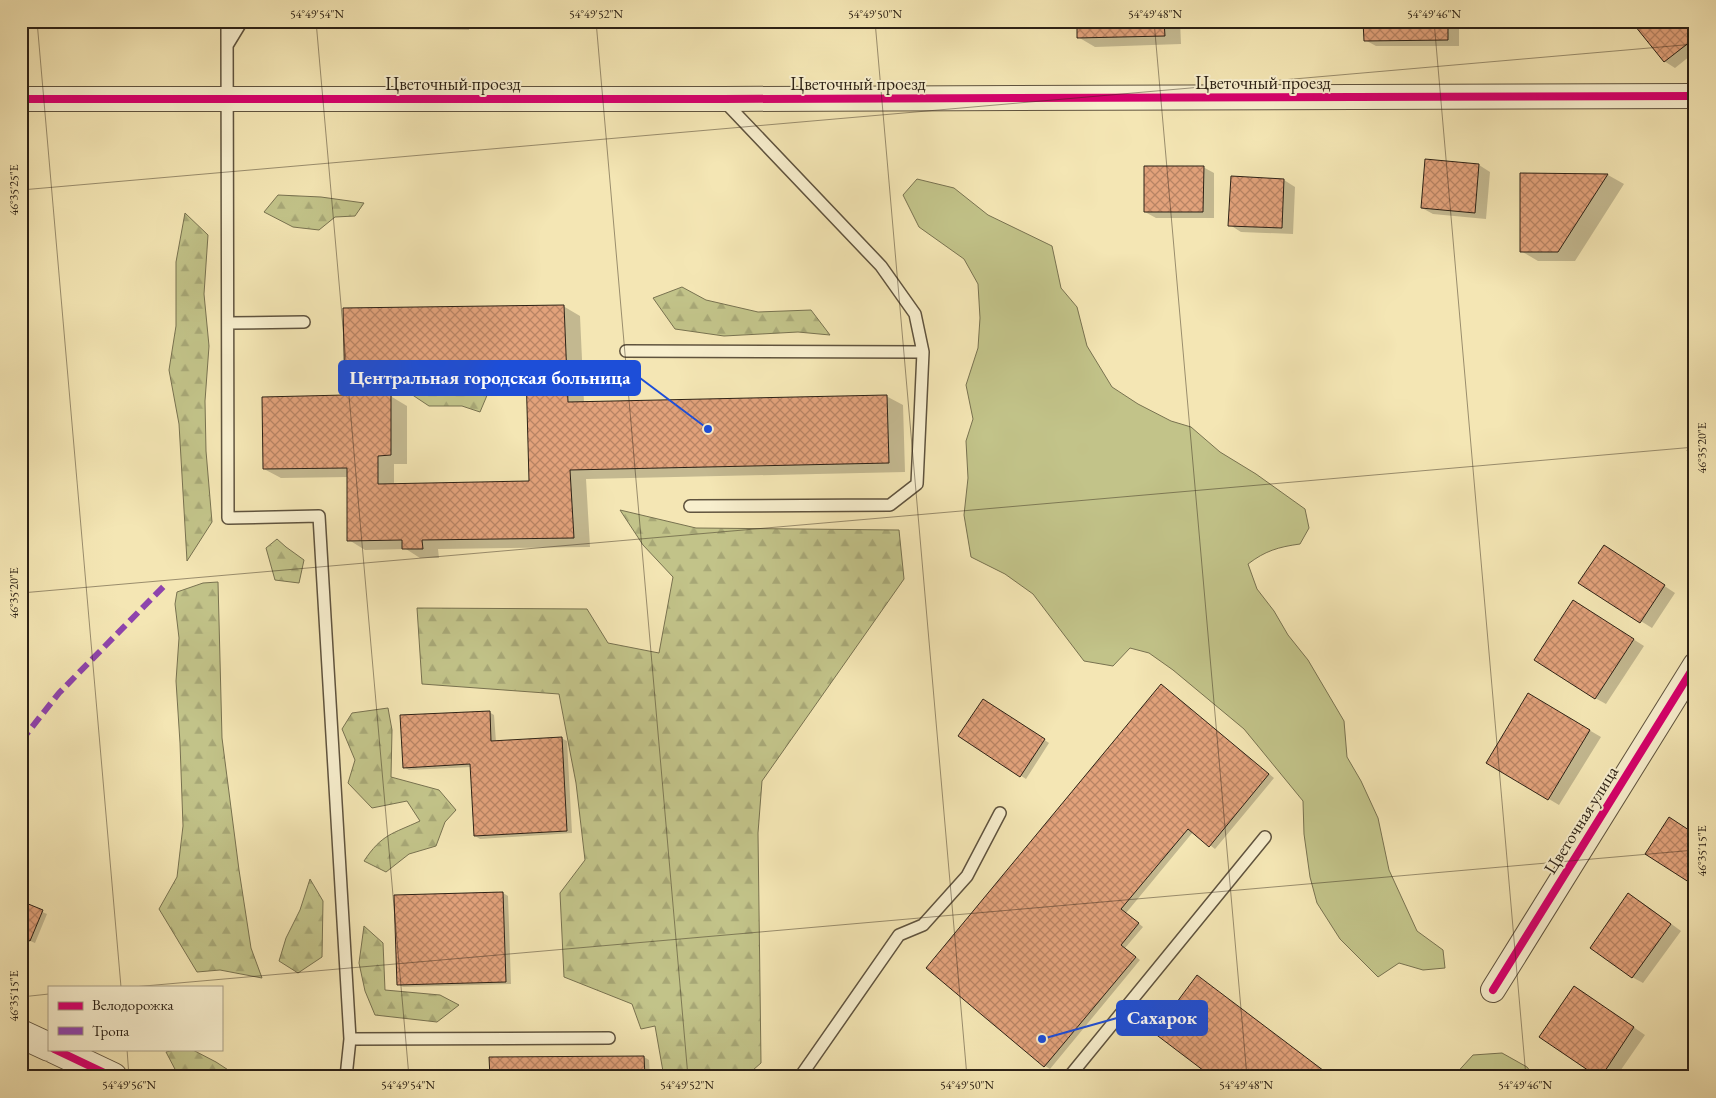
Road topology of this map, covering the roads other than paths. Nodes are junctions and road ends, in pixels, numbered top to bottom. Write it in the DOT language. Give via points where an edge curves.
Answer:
graph roads {
  1 [pos="227,21"];
  2 [pos="242,21"];
  3 [pos="228,44"];
  4 [pos="1695,96"];
  5 [pos="227,98"];
  6 [pos="21,99"];
  7 [pos="723,100"];
  8 [pos="304,322"];
  9 [pos="228,323"];
  10 [pos="626,351"];
  11 [pos="923,352"];
  12 [pos="690,506"];
  13 [pos="1695,665"];
  14 [pos="1000,813"];
  15 [pos="1265,837"];
  16 [pos="1493,990"];
  17 [pos="21,1034"];
  18 [pos="350,1038"];
  19 [pos="609,1038"];
  20 [pos="48,1047"];
  21 [pos="56,1050"];
  22 [pos="113,1077"];
  23 [pos="346,1077"];
  24 [pos="800,1077"];
  25 [pos="1069,1077"];
  1 -- 3 [label="lane"];
  2 -- 3 [label="lane"];
  3 -- 5 [label="lane"];
  4 -- 7 [label="street, Цветочный проезд"];
  5 -- 6 [label="street, Цветочный проезд"];
  5 -- 7 [label="street, Цветочный проезд"];
  5 -- 9 [label="lane"];
  7 -- 11 [label="lane" via="880,266 915,314"];
  8 -- 9 [label="lane"];
  9 -- 18 [label="lane" via="228,518 319,516"];
  10 -- 11 [label="lane"];
  11 -- 12 [label="lane" via="917,484 890,504"];
  13 -- 16 [label="street, Цветочная улица"];
  14 -- 24 [label="lane" via="967,876 923,925 899,935"];
  15 -- 25 [label="lane"];
  17 -- 20 [label="street"];
  18 -- 19 [label="lane"];
  18 -- 23 [label="lane"];
  21 -- 22 [label="street"];
}
